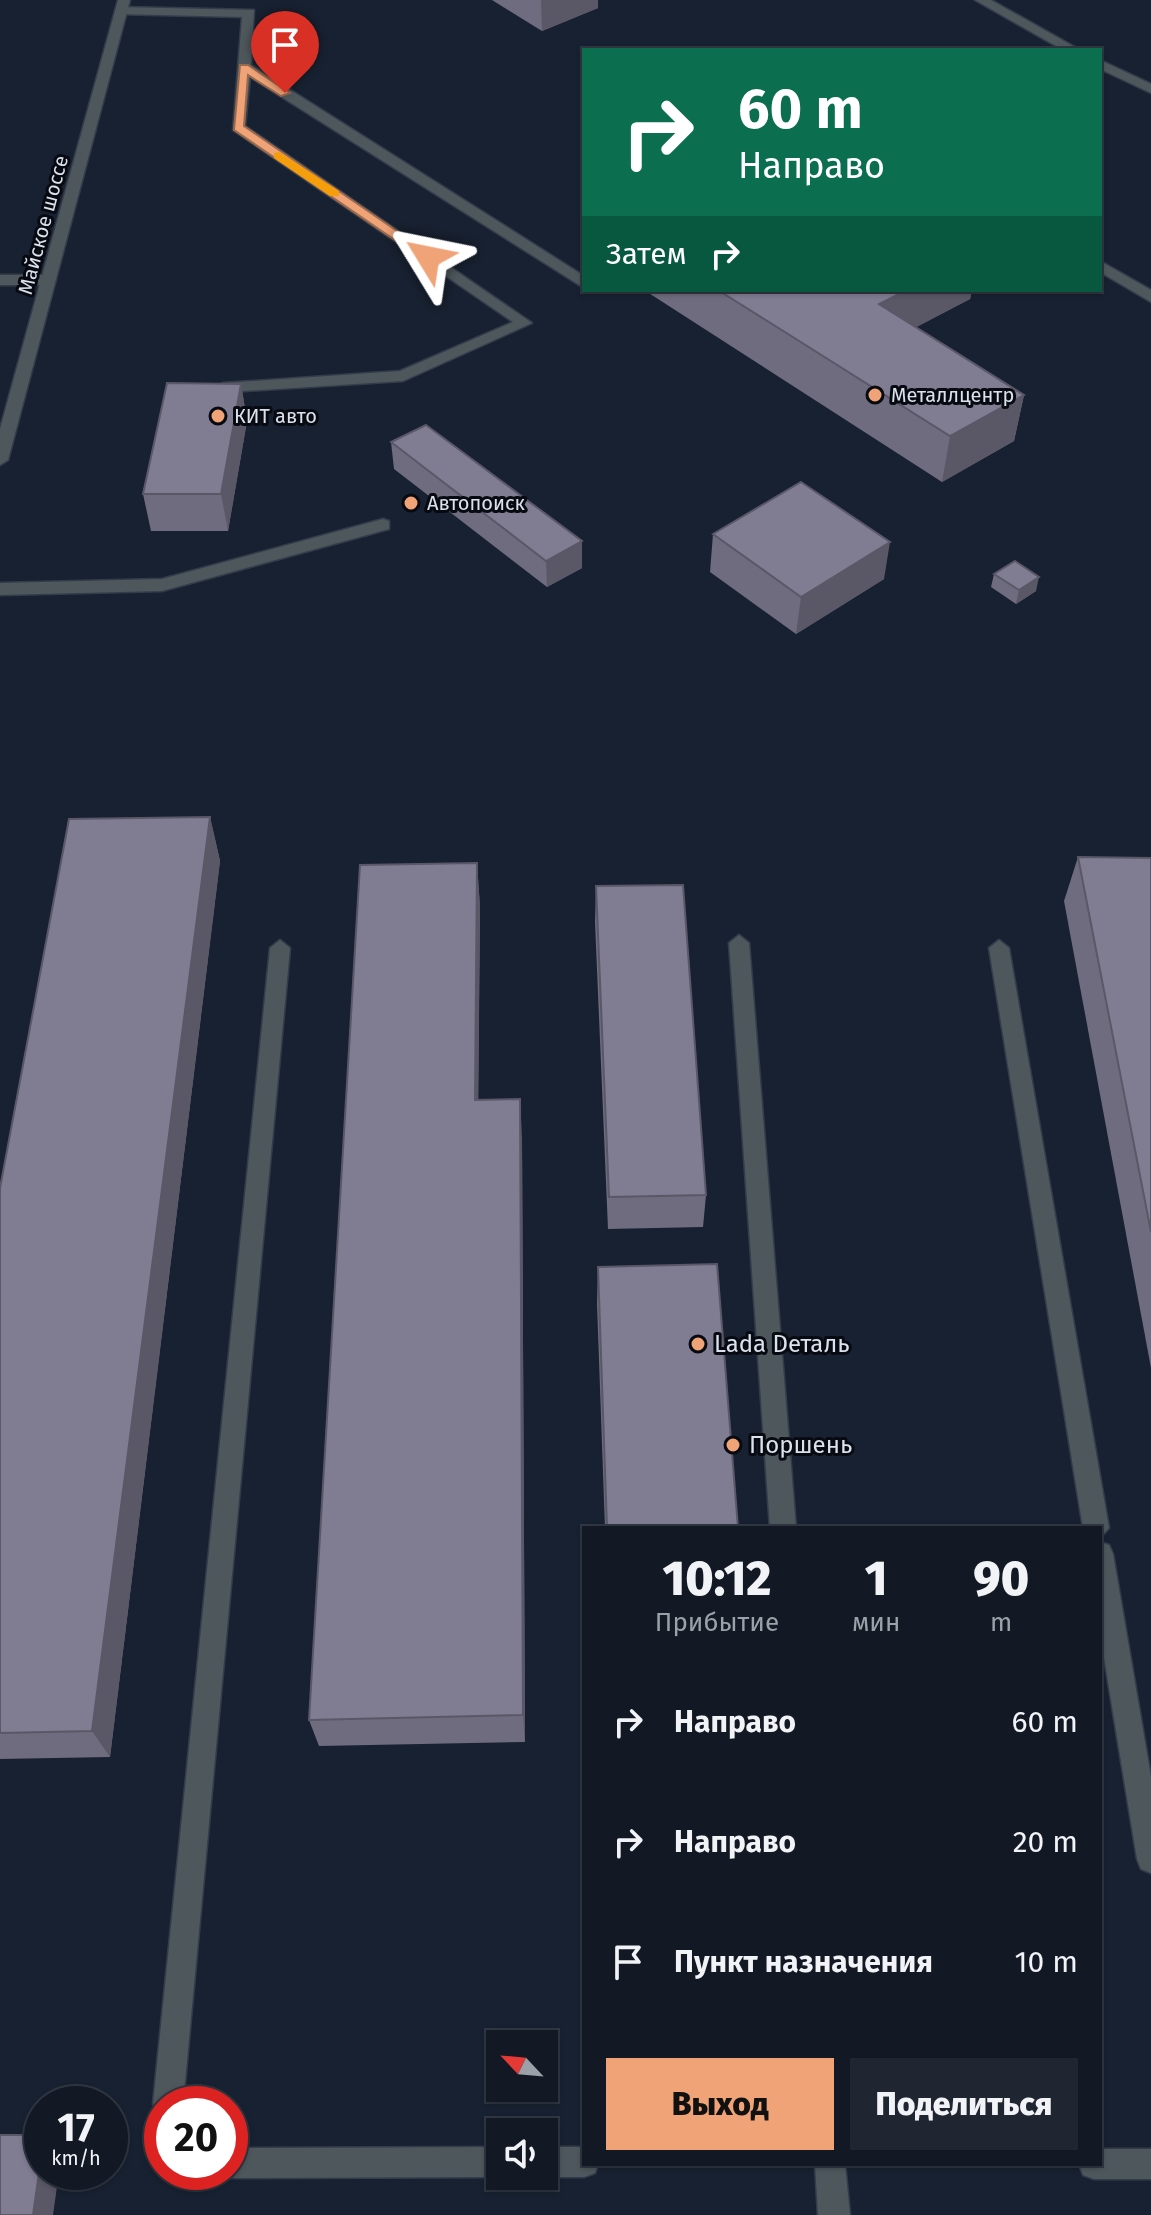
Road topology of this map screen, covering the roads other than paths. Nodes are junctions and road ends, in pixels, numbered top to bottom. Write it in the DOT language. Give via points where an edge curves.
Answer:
graph roads {
  1 [pos="981,0"];
  2 [pos="122,6"];
  3 [pos="1069,48"];
  4 [pos="1102,65"];
  5 [pos="244,67"];
  6 [pos="1151,89"];
  7 [pos="1102,267"];
  8 [pos="0,280"];
  9 [pos="48,280"];
  10 [pos="582,282"];
  11 [pos="1151,297"];
  12 [pos="214,409"];
  13 [pos="0,460"];
  14 [pos="383,525"];
  15 [pos="0,589"];
  16 [pos="739,943"];
  17 [pos="280,948"];
  18 [pos="999,948"];
  19 [pos="783,1526"];
  20 [pos="1096,1526"];
  21 [pos="1102,1566"];
  22 [pos="1151,1859"];
  23 [pos="170,2086"];
  24 [pos="486,2162"];
  25 [pos="558,2162"];
  26 [pos="582,2162"];
  27 [pos="248,2163"];
  28 [pos="1102,2164"];
  29 [pos="1151,2164"];
  30 [pos="830,2166"];
  31 [pos="834,2215"];
  1 -- 3 [label="street"];
  2 -- 5 [label="street" via="249,13"];
  2 -- 9 [label="street, Майское шоссе"];
  4 -- 6 [label="street"];
  5 -- 10 [label="street"];
  5 -- 12 [label="street" via="238,127 524,323 403,376 223,388"];
  7 -- 11 [label="street"];
  8 -- 9 [label="street"];
  9 -- 13 [label="street, Майское шоссе"];
  14 -- 15 [label="street" via="162,585"];
  16 -- 19 [label="street"];
  17 -- 23 [label="street"];
  18 -- 20 [label="street"];
  21 -- 22 [label="street"];
  24 -- 27 [label="street"];
  25 -- 26 [label="street"];
  28 -- 29 [label="street"];
  30 -- 31 [label="street"];
}
